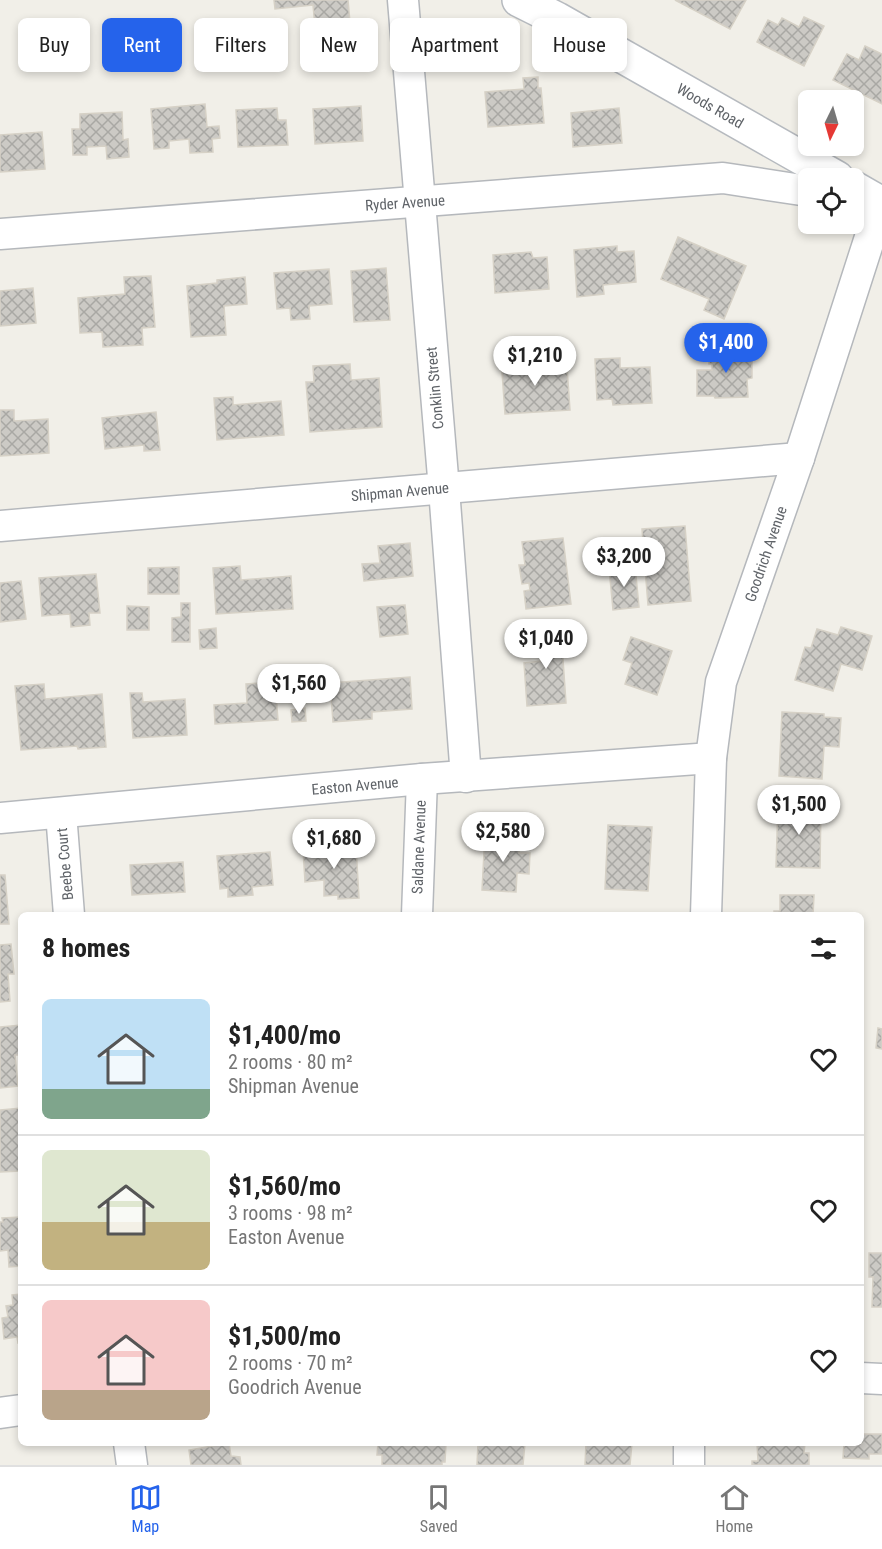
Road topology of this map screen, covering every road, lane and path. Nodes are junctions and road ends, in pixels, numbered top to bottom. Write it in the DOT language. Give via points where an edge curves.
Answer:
graph roads {
  1 [pos="403,0"];
  2 [pos="519,0"];
  3 [pos="819,168"];
  4 [pos="798,189"];
  5 [pos="867,198"];
  6 [pos="418,202"];
  7 [pos="0,234"];
  8 [pos="799,458"];
  9 [pos="444,489"];
  10 [pos="0,526"];
  11 [pos="711,758"];
  12 [pos="466,777"];
  13 [pos="422,779"];
  14 [pos="61,813"];
  15 [pos="0,818"];
  16 [pos="69,912"];
  17 [pos="417,912"];
  18 [pos="706,912"];
  19 [pos="864,1378"];
  20 [pos="882,1379"];
  21 [pos="18,1410"];
  22 [pos="0,1413"];
  23 [pos="129,1446"];
  24 [pos="690,1446"];
  25 [pos="132,1465"];
  26 [pos="689,1465"];
  1 -- 6 [label="street, Conklin Street"];
  2 -- 3 [label="street, Woods Road"];
  4 -- 6 [label="street, Ryder Avenue" via="723,177"];
  5 -- 8 [label="street, Goodrich Avenue"];
  6 -- 7 [label="street, Ryder Avenue"];
  6 -- 9 [label="street, Conklin Street"];
  8 -- 9 [label="street, Shipman Avenue"];
  8 -- 11 [label="street, Goodrich Avenue" via="721,682"];
  9 -- 10 [label="street, Shipman Avenue"];
  9 -- 12 [label="street, Conklin Street"];
  11 -- 12 [label="street, Easton Avenue"];
  11 -- 18 [label="street, Goodrich Avenue"];
  12 -- 13 [label="street, Easton Avenue"];
  13 -- 14 [label="street, Easton Avenue"];
  13 -- 17 [label="street, Saldane Avenue"];
  14 -- 15 [label="street, Easton Avenue"];
  14 -- 16 [label="street, Beebe Court"];
  19 -- 20 [label="street"];
  21 -- 22 [label="street"];
  23 -- 25 [label="street"];
  24 -- 26 [label="street"];
}
